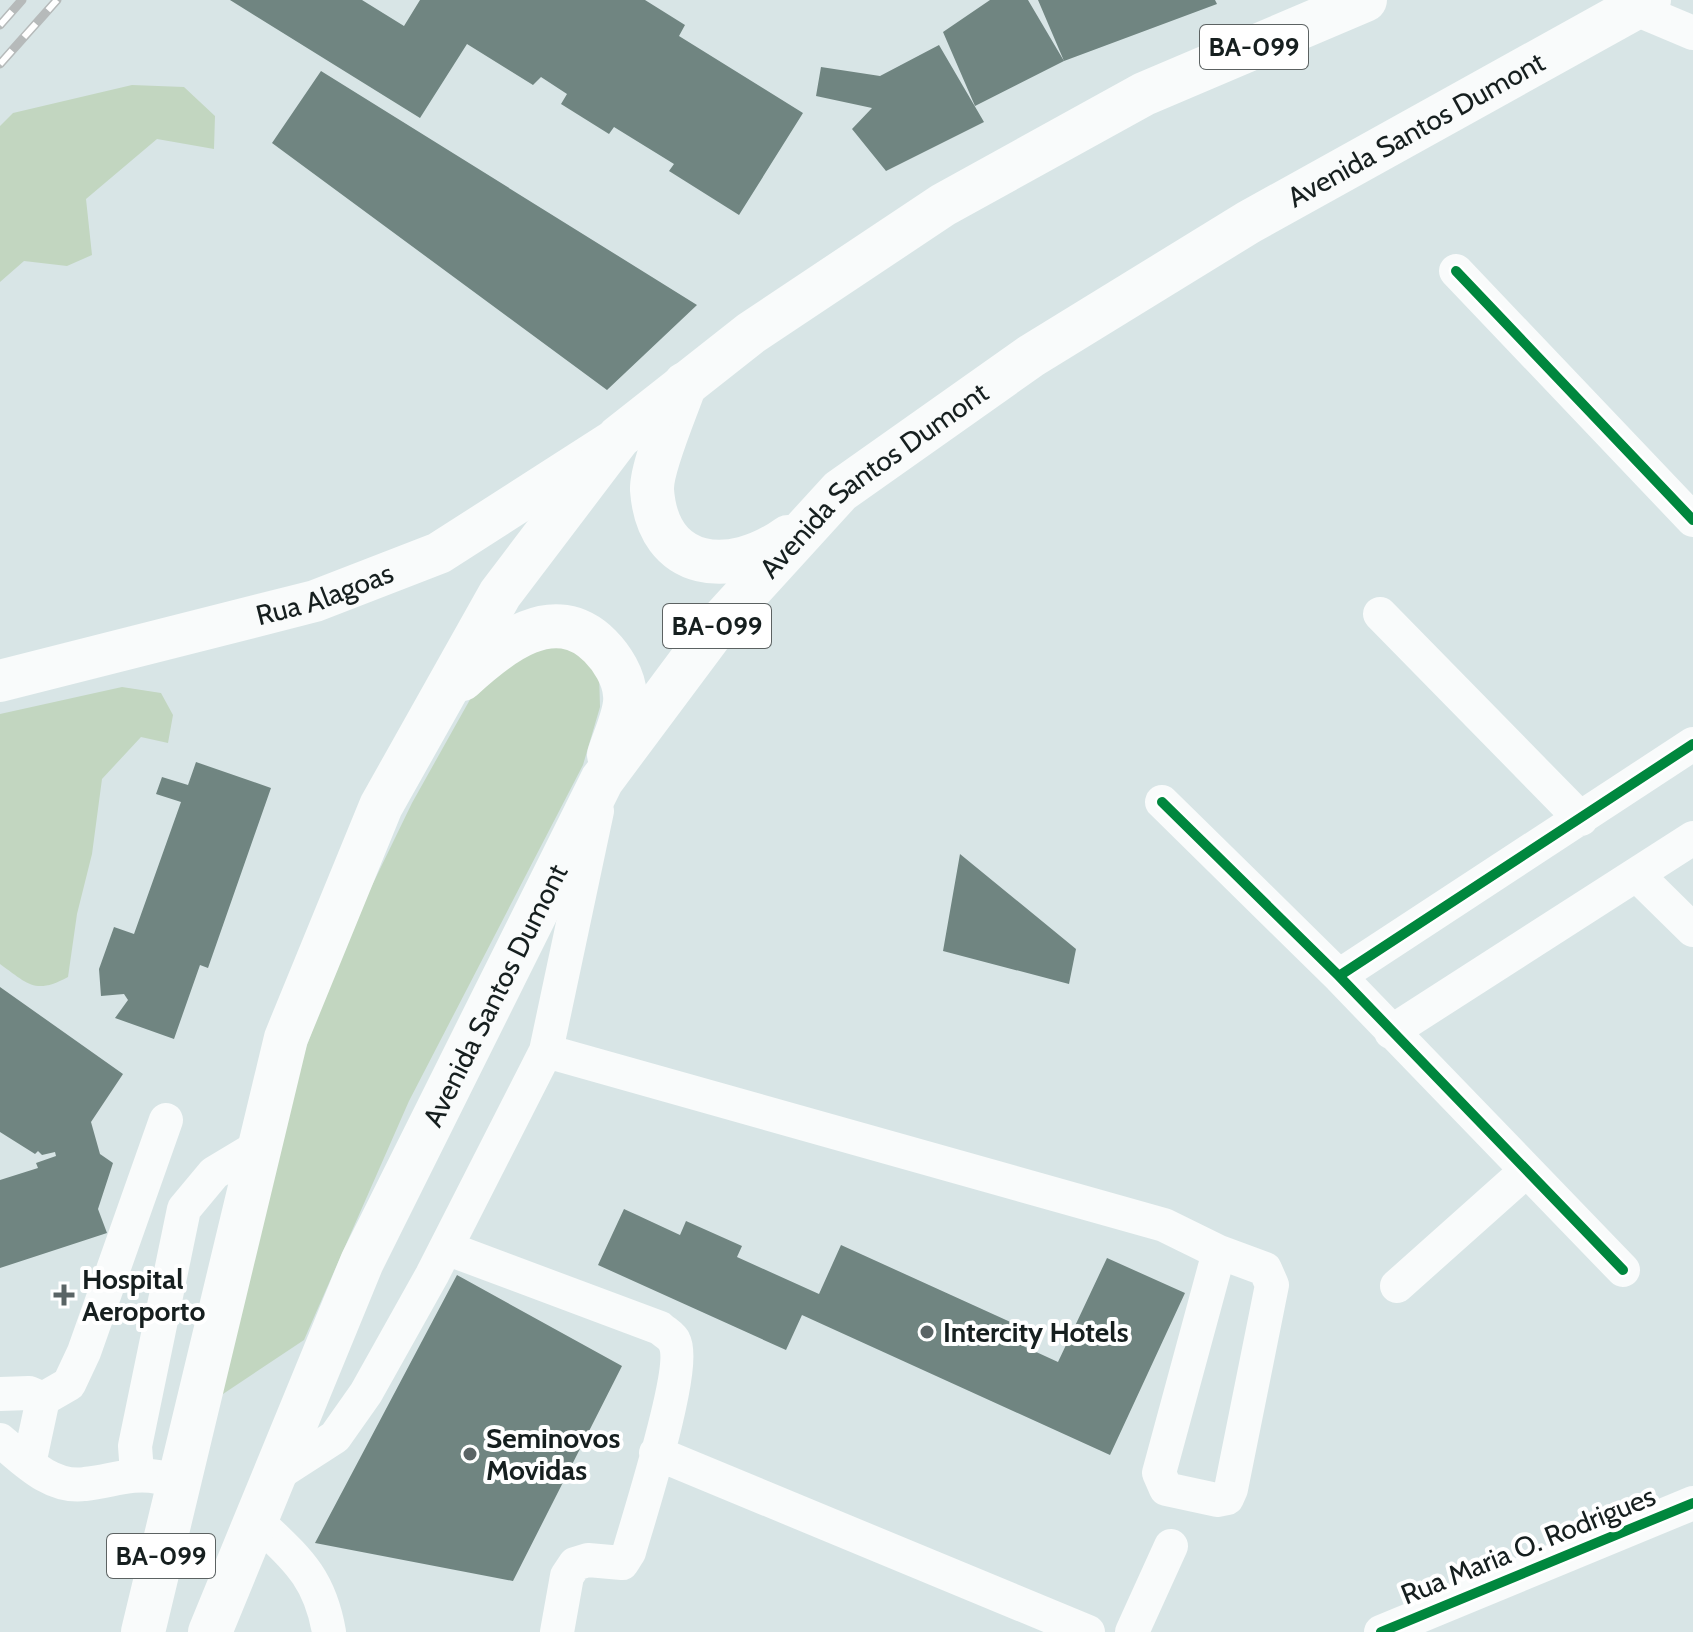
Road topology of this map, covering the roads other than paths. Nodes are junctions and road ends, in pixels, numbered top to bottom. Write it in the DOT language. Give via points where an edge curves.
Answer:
graph roads {
  1 [pos="1365,0"];
  2 [pos="1642,4"];
  3 [pos="1693,33"];
  4 [pos="1456,271"];
  5 [pos="685,384"];
  6 [pos="619,437"];
  7 [pos="840,491"];
  8 [pos="1693,520"];
  9 [pos="1380,614"];
  10 [pos="0,681"];
  11 [pos="440,702"];
  12 [pos="1693,744"];
  13 [pos="602,780"];
  14 [pos="1162,802"];
  15 [pos="1581,819"];
  16 [pos="1693,838"];
  17 [pos="1637,875"];
  18 [pos="1693,930"];
  19 [pos="1339,976"];
  20 [pos="1391,1032"];
  21 [pos="546,1051"];
  22 [pos="166,1120"];
  23 [pos="259,1146"];
  24 [pos="1526,1171"];
  25 [pos="446,1248"];
  26 [pos="1219,1252"];
  27 [pos="1623,1270"];
  28 [pos="1397,1286"];
  29 [pos="0,1394"];
  30 [pos="43,1399"];
  31 [pos="0,1440"];
  32 [pos="656,1453"];
  33 [pos="29,1464"];
  34 [pos="158,1477"];
  35 [pos="273,1477"];
  36 [pos="1693,1503"];
  37 [pos="256,1520"];
  38 [pos="1171,1546"];
  39 [pos="1007,1616"];
  40 [pos="143,1632"];
  41 [pos="210,1632"];
  42 [pos="329,1632"];
  43 [pos="557,1632"];
  44 [pos="1088,1632"];
  45 [pos="1132,1632"];
  46 [pos="1381,1632"];
  1 -- 5 [label="highway, BA-099" via="1144,94 943,205 751,333"];
  2 -- 3 [label="street"];
  2 -- 7 [label="highway, Avenida Santos Dumont / BA-099" via="1249,222 1031,356"];
  4 -- 8 [label="street"];
  5 -- 6 [label="highway, BA-099"];
  5 -- 7 [label="highway" via="652,487 660,526 681,553 711,563 764,554"];
  6 -- 10 [label="main road, Rua Alagoas" via="439,553 315,601"];
  6 -- 11 [label="highway, BA-099" via="500,594"];
  7 -- 13 [label="highway, Avenida Santos Dumont / BA-099" via="716,627"];
  9 -- 15 [label="street"];
  11 -- 13 [label="highway" via="477,665 520,634 556,625 586,632 613,659 626,696"];
  11 -- 23 [label="highway, BA-099" via="381,806 286,1038"];
  12 -- 15 [label="street"];
  13 -- 21 [label="street"];
  13 -- 35 [label="highway, Avenida Santos Dumont / BA-099" via="362,1262"];
  14 -- 19 [label="street"];
  15 -- 19 [label="street"];
  16 -- 17 [label="street"];
  17 -- 18 [label="street"];
  17 -- 20 [label="street"];
  19 -- 20 [label="street"];
  20 -- 24 [label="street"];
  21 -- 25 [label="street"];
  21 -- 26 [label="street" via="1164,1225"];
  22 -- 30 [label="street" via="84,1352 69,1384"];
  23 -- 34 [label="highway, BA-099"];
  23 -- 34 [label="street" via="214,1173 184,1209 135,1446"];
  24 -- 27 [label="street"];
  24 -- 28 [label="street"];
  25 -- 32 [label="street" via="660,1328 674,1340 674,1387"];
  25 -- 35 [label="street" via="366,1393 335,1437"];
  26 -- 26 [label="street" via="1265,1269 1272,1285 1231,1489 1227,1498 1217,1500 1166,1489 1159,1473"];
  29 -- 30 [label="street" via="29,1393"];
  30 -- 33 [label="street"];
  31 -- 33 [label="street"];
  32 -- 39 [label="street"];
  32 -- 43 [label="street" via="629,1552 622,1563 575,1564 567,1576"];
  33 -- 34 [label="street" via="52,1479 81,1485"];
  34 -- 40 [label="highway, BA-099"];
  35 -- 37 [label="highway, Avenida Santos Dumont / BA-099"];
  36 -- 46 [label="street, Rua Maria O. Rodrigues"];
  37 -- 41 [label="highway, Avenida Santos Dumont / BA-099"];
  37 -- 42 [label="street" via="306,1568 325,1607"];
  38 -- 45 [label="street"];
  39 -- 44 [label="street"];
}
